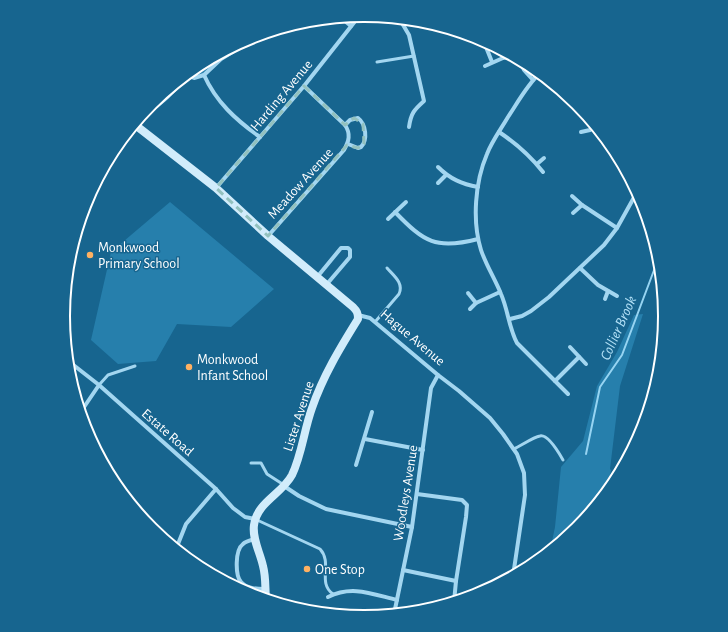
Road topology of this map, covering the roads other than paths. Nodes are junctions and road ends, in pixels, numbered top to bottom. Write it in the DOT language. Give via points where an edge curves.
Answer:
graph roads {
  1 [pos="347,23"];
  2 [pos="354,23"];
  3 [pos="403,25"];
  4 [pos="351,26"];
  5 [pos="487,49"];
  6 [pos="414,56"];
  7 [pos="222,58"];
  8 [pos="506,58"];
  9 [pos="377,62"];
  10 [pos="492,62"];
  11 [pos="485,66"];
  12 [pos="524,70"];
  13 [pos="204,75"];
  14 [pos="193,78"];
  15 [pos="535,78"];
  16 [pos="533,80"];
  17 [pos="304,86"];
  18 [pos="345,125"];
  19 [pos="409,127"];
  20 [pos="139,128"];
  21 [pos="590,128"];
  22 [pos="499,132"];
  23 [pos="581,132"];
  24 [pos="260,136"];
  25 [pos="348,144"];
  26 [pos="544,158"];
  27 [pos="537,164"];
  28 [pos="438,168"];
  29 [pos="543,172"];
  30 [pos="446,175"];
  31 [pos="438,183"];
  32 [pos="478,186"];
  33 [pos="216,188"];
  34 [pos="572,196"];
  35 [pos="634,198"];
  36 [pos="406,202"];
  37 [pos="582,205"];
  38 [pos="395,212"];
  39 [pos="573,214"];
  40 [pos="388,219"];
  41 [pos="617,228"];
  42 [pos="268,236"];
  43 [pos="478,239"];
  44 [pos="387,268"];
  45 [pos="580,268"];
  46 [pos="318,276"];
  47 [pos="326,284"];
  48 [pos="608,291"];
  49 [pos="500,292"];
  50 [pos="468,293"];
  51 [pos="617,296"];
  52 [pos="605,299"];
  53 [pos="476,303"];
  54 [pos="470,309"];
  55 [pos="358,315"];
  56 [pos="510,319"];
  57 [pos="375,322"];
  58 [pos="570,347"];
  59 [pos="579,357"];
  60 [pos="586,364"];
  61 [pos="75,366"];
  62 [pos="135,366"];
  63 [pos="438,375"];
  64 [pos="555,381"];
  65 [pos="99,385"];
  66 [pos="568,394"];
  67 [pos="84,406"];
  68 [pos="372,412"];
  69 [pos="365,439"];
  70 [pos="514,449"];
  71 [pos="423,450"];
  72 [pos="563,460"];
  73 [pos="251,463"];
  74 [pos="356,465"];
  75 [pos="284,486"];
  76 [pos="216,489"];
  77 [pos="417,494"];
  78 [pos="255,519"];
  79 [pos="412,527"];
  80 [pos="254,539"];
  81 [pos="178,544"];
  82 [pos="514,569"];
  83 [pos="404,570"];
  84 [pos="456,581"];
  85 [pos="266,589"];
  86 [pos="266,593"];
  87 [pos="333,594"];
  88 [pos="455,595"];
  89 [pos="328,597"];
  90 [pos="397,600"];
  91 [pos="395,608"];
  1 -- 4 [label="street"];
  2 -- 4 [label="street, Harding Avenue"];
  3 -- 6 [label="street"];
  4 -- 17 [label="street, Harding Avenue"];
  5 -- 10 [label="street"];
  6 -- 9 [label="lane"];
  6 -- 19 [label="street" via="424,101 410,117"];
  7 -- 13 [label="street"];
  8 -- 10 [label="street"];
  10 -- 11 [label="street"];
  12 -- 16 [label="street"];
  13 -- 14 [label="street"];
  13 -- 24 [label="street" via="228,111"];
  15 -- 16 [label="street"];
  16 -- 22 [label="street"];
  17 -- 18 [label="street"];
  17 -- 24 [label="street, Harding Avenue"];
  18 -- 25 [label="street, Meadow Avenue" via="350,134"];
  18 -- 25 [label="street, Meadow Avenue" via="350,120 358,118 365,131 365,140 361,147"];
  20 -- 33 [label="street, Hague Avenue"];
  21 -- 23 [label="street"];
  22 -- 27 [label="street"];
  22 -- 32 [label="street" via="487,153"];
  24 -- 33 [label="street, Harding Avenue"];
  25 -- 42 [label="street, Meadow Avenue"];
  26 -- 27 [label="street"];
  27 -- 29 [label="street"];
  28 -- 30 [label="street"];
  30 -- 31 [label="street"];
  30 -- 32 [label="street" via="462,183"];
  32 -- 43 [label="street"];
  33 -- 42 [label="street, Hague Avenue"];
  34 -- 37 [label="street"];
  35 -- 41 [label="street"];
  36 -- 38 [label="street"];
  37 -- 39 [label="street"];
  37 -- 41 [label="street"];
  38 -- 40 [label="street"];
  38 -- 43 [label="street" via="420,236 432,241 454,244"];
  41 -- 45 [label="street"];
  42 -- 46 [label="street, Hague Avenue"];
  43 -- 49 [label="street"];
  44 -- 57 [label="lane" via="400,281 401,290"];
  45 -- 48 [label="street"];
  45 -- 56 [label="street" via="531,311"];
  46 -- 47 [label="street, Hague Avenue"];
  46 -- 47 [label="street" via="341,248 348,248 350,257"];
  47 -- 55 [label="street, Hague Avenue" via="353,307"];
  48 -- 51 [label="street"];
  48 -- 52 [label="street"];
  49 -- 53 [label="street"];
  49 -- 56 [label="street"];
  50 -- 53 [label="street"];
  53 -- 54 [label="street"];
  55 -- 57 [label="street, Hague Avenue" via="366,316"];
  55 -- 75 [label="street, Lister Avenue" via="315,400 295,469"];
  56 -- 64 [label="street" via="517,343"];
  57 -- 63 [label="street, Hague Avenue"];
  58 -- 59 [label="street"];
  59 -- 60 [label="street"];
  59 -- 64 [label="street"];
  61 -- 65 [label="street, Estate Road"];
  62 -- 65 [label="lane" via="108,375"];
  63 -- 70 [label="street, Hague Avenue" via="490,418"];
  63 -- 71 [label="street, Woodleys Avenue" via="431,388"];
  64 -- 66 [label="street"];
  65 -- 67 [label="street"];
  65 -- 76 [label="street, Estate Road"];
  68 -- 69 [label="street"];
  69 -- 71 [label="street"];
  69 -- 74 [label="street"];
  70 -- 72 [label="lane" via="540,436 546,437"];
  70 -- 82 [label="street, Hague Avenue" via="525,482"];
  71 -- 77 [label="street, Woodleys Avenue"];
  73 -- 75 [label="lane" via="261,463 266,474"];
  75 -- 78 [label="street, Lister Avenue" via="262,507"];
  75 -- 79 [label="street" via="326,510"];
  76 -- 78 [label="street, Estate Road" via="233,508 245,517"];
  76 -- 81 [label="street" via="186,524"];
  77 -- 79 [label="street, Woodleys Avenue"];
  77 -- 84 [label="street" via="462,500 467,505"];
  78 -- 80 [label="street"];
  78 -- 87 [label="lane" via="320,549 325,558 326,585 328,591"];
  79 -- 83 [label="street, Woodleys Avenue"];
  80 -- 85 [label="street" via="263,565"];
  80 -- 85 [label="street" via="239,548 237,574 245,585"];
  83 -- 84 [label="street"];
  83 -- 90 [label="street, Woodleys Avenue"];
  84 -- 88 [label="street"];
  85 -- 86 [label="street"];
  87 -- 89 [label="street"];
  87 -- 90 [label="street" via="355,590"];
  90 -- 91 [label="street, Woodleys Avenue"];
}
